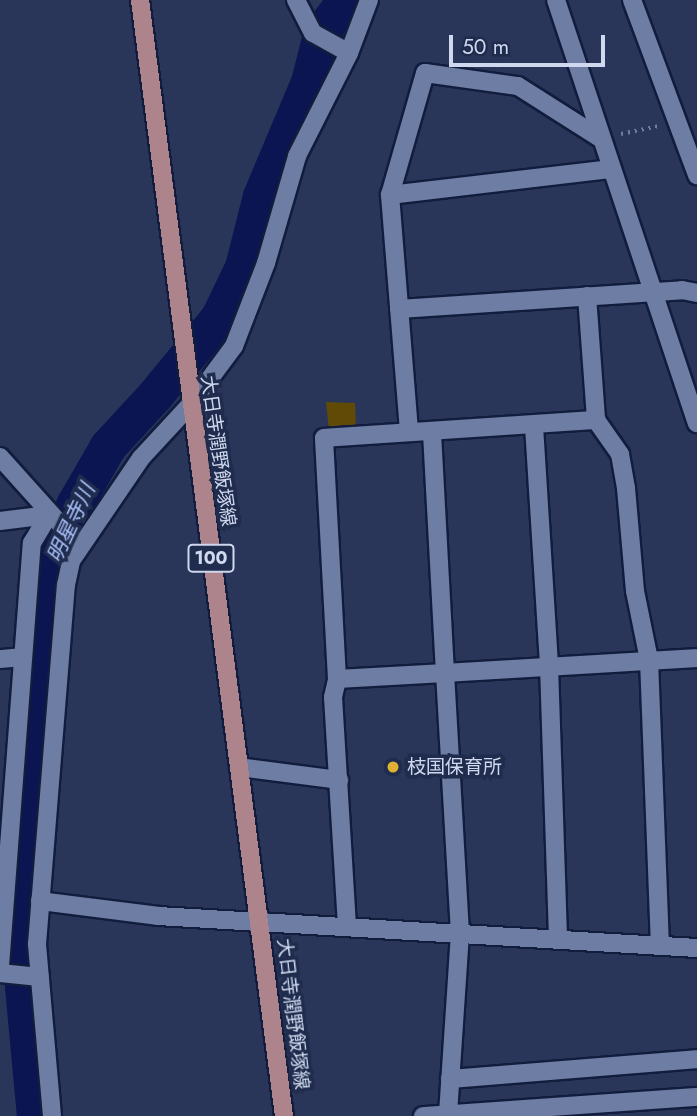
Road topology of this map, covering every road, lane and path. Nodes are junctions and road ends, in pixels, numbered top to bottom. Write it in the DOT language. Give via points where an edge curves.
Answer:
graph roads {
  1 [pos="140,0"];
  2 [pos="296,0"];
  3 [pos="369,0"];
  4 [pos="556,0"];
  5 [pos="632,0"];
  6 [pos="349,53"];
  7 [pos="676,122"];
  8 [pos="600,138"];
  9 [pos="611,169"];
  10 [pos="697,175"];
  11 [pos="390,195"];
  12 [pos="656,293"];
  13 [pos="697,293"];
  14 [pos="587,296"];
  15 [pos="399,309"];
  16 [pos="191,404"];
  17 [pos="596,420"];
  18 [pos="697,423"];
  19 [pos="534,426"];
  20 [pos="432,431"];
  21 [pos="409,432"];
  22 [pos="0,457"];
  23 [pos="49,514"];
  24 [pos="0,521"];
  25 [pos="79,544"];
  26 [pos="23,657"];
  27 [pos="697,658"];
  28 [pos="0,659"];
  29 [pos="649,660"];
  30 [pos="549,666"];
  31 [pos="444,673"];
  32 [pos="337,679"];
  33 [pos="239,767"];
  34 [pos="339,780"];
  35 [pos="40,901"];
  36 [pos="260,922"];
  37 [pos="347,926"];
  38 [pos="460,933"];
  39 [pos="558,938"];
  40 [pos="660,945"];
  41 [pos="697,948"];
  42 [pos="3,971"];
  43 [pos="34,976"];
  44 [pos="697,1059"];
  45 [pos="450,1079"];
  46 [pos="697,1097"];
  47 [pos="448,1114"];
  48 [pos="52,1116"];
  49 [pos="284,1116"];
  50 [pos="423,1116"];
  1 -- 16 [label="main road, 大日寺潤野飯塚線 / 100"];
  2 -- 6 [label="street" via="313,33"];
  3 -- 6 [label="street"];
  4 -- 8 [label="street"];
  5 -- 7 [label="street"];
  6 -- 16 [label="street" via="297,156 266,263 234,346"];
  7 -- 8 [label="path"];
  7 -- 10 [label="street"];
  8 -- 9 [label="street"];
  8 -- 11 [label="street" via="517,86 425,74"];
  9 -- 11 [label="street"];
  9 -- 12 [label="street"];
  11 -- 15 [label="street"];
  12 -- 13 [label="street"];
  12 -- 14 [label="street"];
  12 -- 18 [label="street"];
  14 -- 15 [label="street"];
  14 -- 17 [label="street"];
  15 -- 21 [label="street"];
  16 -- 25 [label="street" via="141,458"];
  16 -- 33 [label="main road, 大日寺潤野飯塚線 / 100"];
  17 -- 19 [label="street"];
  17 -- 29 [label="street" via="620,454 635,591"];
  19 -- 20 [label="street"];
  19 -- 30 [label="street"];
  20 -- 21 [label="street"];
  20 -- 31 [label="street"];
  21 -- 32 [label="street" via="324,438"];
  22 -- 23 [label="street"];
  23 -- 24 [label="street"];
  23 -- 25 [label="street"];
  23 -- 26 [label="street" via="32,542"];
  25 -- 35 [label="street" via="66,585"];
  26 -- 28 [label="street"];
  26 -- 42 [label="street"];
  27 -- 29 [label="street"];
  29 -- 30 [label="street"];
  29 -- 40 [label="street"];
  30 -- 31 [label="street"];
  30 -- 39 [label="street"];
  31 -- 32 [label="street"];
  31 -- 38 [label="street"];
  32 -- 34 [label="street" via="332,697"];
  33 -- 34 [label="street"];
  33 -- 36 [label="main road, 大日寺潤野飯塚線 / 100"];
  34 -- 37 [label="street"];
  35 -- 36 [label="street" via="158,916"];
  35 -- 43 [label="street"];
  36 -- 37 [label="street"];
  36 -- 49 [label="main road, 大日寺潤野飯塚線 / 100"];
  37 -- 38 [label="street"];
  38 -- 39 [label="street"];
  38 -- 45 [label="street"];
  39 -- 40 [label="street"];
  40 -- 41 [label="street"];
  42 -- 43 [label="street"];
  43 -- 48 [label="street"];
  44 -- 45 [label="street"];
  45 -- 47 [label="street"];
  46 -- 47 [label="street"];
  47 -- 50 [label="street"];
}
